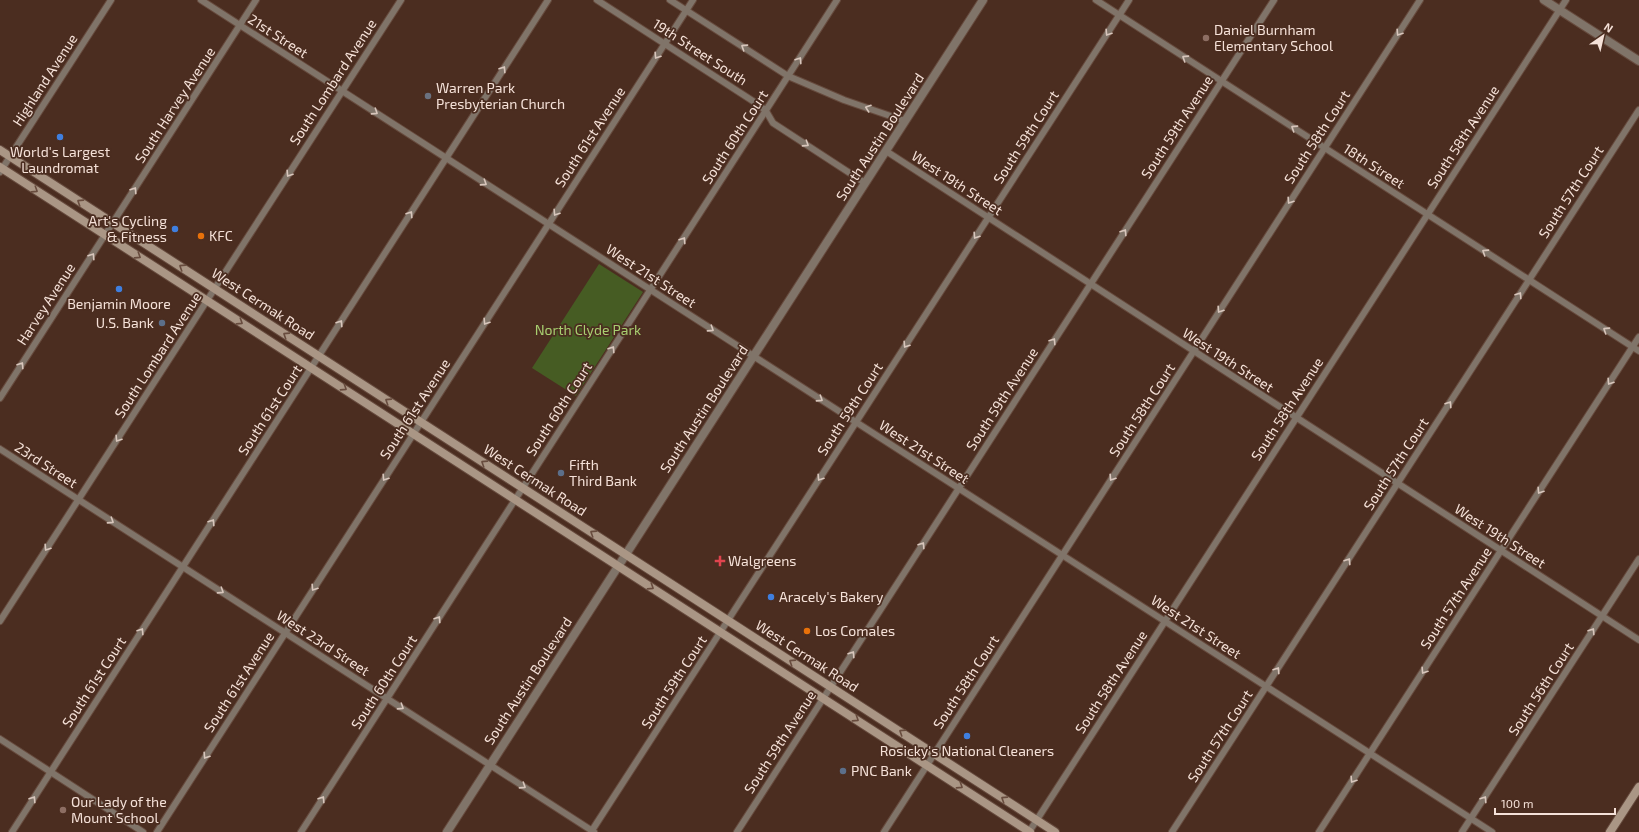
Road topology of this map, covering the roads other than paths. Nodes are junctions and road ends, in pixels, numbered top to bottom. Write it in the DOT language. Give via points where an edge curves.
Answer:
graph roads {
  1 [pos="111,0"];
  2 [pos="201,0"];
  3 [pos="256,0"];
  4 [pos="401,0"];
  5 [pos="548,0"];
  6 [pos="597,0"];
  7 [pos="670,0"];
  8 [pos="693,0"];
  9 [pos="837,0"];
  10 [pos="983,0"];
  11 [pos="1096,0"];
  12 [pos="1129,0"];
  13 [pos="1274,0"];
  14 [pos="1420,0"];
  15 [pos="1544,0"];
  16 [pos="1566,0"];
  17 [pos="686,10"];
  18 [pos="1560,10"];
  19 [pos="1119,15"];
  20 [pos="240,25"];
  21 [pos="665,44"];
  22 [pos="1639,61"];
  23 [pos="788,76"];
  24 [pos="1221,81"];
  25 [pos="342,91"];
  26 [pos="1639,110"];
  27 [pos="766,111"];
  28 [pos="905,121"];
  29 [pos="1324,148"];
  30 [pos="0,150"];
  31 [pos="886,151"];
  32 [pos="10,156"];
  33 [pos="446,158"];
  34 [pos="1,169"];
  35 [pos="865,183"];
  36 [pos="1427,215"];
  37 [pos="988,218"];
  38 [pos="113,223"];
  39 [pos="549,224"];
  40 [pos="105,235"];
  41 [pos="1529,280"];
  42 [pos="1090,284"];
  43 [pos="215,288"];
  44 [pos="650,290"];
  45 [pos="207,300"];
  46 [pos="1639,337"];
  47 [pos="1632,347"];
  48 [pos="1193,351"];
  49 [pos="1639,351"];
  50 [pos="319,356"];
  51 [pos="754,356"];
  52 [pos="312,367"];
  53 [pos="0,398"];
  54 [pos="1296,418"];
  55 [pos="421,422"];
  56 [pos="856,422"];
  57 [pos="414,434"];
  58 [pos="0,449"];
  59 [pos="1397,484"];
  60 [pos="523,488"];
  61 [pos="958,488"];
  62 [pos="78,500"];
  63 [pos="515,500"];
  64 [pos="1501,551"];
  65 [pos="626,554"];
  66 [pos="1062,555"];
  67 [pos="1639,559"];
  68 [pos="618,566"];
  69 [pos="183,567"];
  70 [pos="1602,616"];
  71 [pos="728,620"];
  72 [pos="0,621"];
  73 [pos="1165,621"];
  74 [pos="721,632"];
  75 [pos="285,633"];
  76 [pos="1639,640"];
  77 [pos="830,686"];
  78 [pos="1266,686"];
  79 [pos="387,698"];
  80 [pos="823,698"];
  81 [pos="0,739"];
  82 [pos="1370,753"];
  83 [pos="934,754"];
  84 [pos="490,764"];
  85 [pos="927,765"];
  86 [pos="51,772"];
  87 [pos="1639,787"];
  88 [pos="1471,818"];
  89 [pos="1036,820"];
  90 [pos="592,831"];
  91 [pos="12,832"];
  92 [pos="143,832"];
  93 [pos="157,832"];
  94 [pos="301,832"];
  95 [pos="447,832"];
  96 [pos="736,832"];
  97 [pos="884,832"];
  98 [pos="1029,832"];
  99 [pos="1055,832"];
  100 [pos="1172,832"];
  101 [pos="1319,832"];
  102 [pos="1462,832"];
  103 [pos="1492,832"];
  104 [pos="1610,832"];
  1 -- 32 [label="street, Highland Avenue"];
  2 -- 20 [label="street, 21st Street"];
  3 -- 20 [label="street, South Harvey Avenue"];
  4 -- 25 [label="street, South Lombard Avenue"];
  33 -- 5 [label="street, South 61st Court, one-way"];
  6 -- 21 [label="street, 19th Street South"];
  7 -- 17 [label="street"];
  8 -- 17 [label="street, South 61st Avenue"];
  23 -- 9 [label="street, South 60th Court, one-way"];
  10 -- 28 [label="street, South Austin Boulevard"];
  11 -- 19 [label="street, 18th Street"];
  12 -- 19 [label="street, South 59th Court"];
  13 -- 24 [label="street, South 59th Avenue"];
  14 -- 29 [label="street, South 58th Court, one-way"];
  15 -- 18 [label="street"];
  16 -- 18 [label="street, South 58th Avenue"];
  17 -- 21 [label="street, South 61st Avenue"];
  23 -- 17 [label="street, one-way"];
  18 -- 22 [label="street"];
  18 -- 36 [label="street, South 58th Avenue"];
  24 -- 19 [label="street, 18th Street, one-way"];
  19 -- 37 [label="street, South 59th Court, one-way"];
  20 -- 25 [label="street, 21st Street"];
  38 -- 20 [label="street, South Harvey Avenue, one-way"];
  21 -- 27 [label="street, 19th Street South"];
  21 -- 39 [label="street, South 61st Avenue, one-way"];
  23 -- 27 [label="street, South 60th Court"];
  28 -- 23 [label="street, one-way" via="844,100"];
  29 -- 24 [label="street, 18th Street, one-way"];
  42 -- 24 [label="street, South 59th Avenue, one-way"];
  25 -- 33 [label="street, West 21st Street, one-way"];
  25 -- 43 [label="street, South Lombard Avenue, one-way"];
  26 -- 41 [label="street, South 57th Court"];
  27 -- 35 [label="street, 19th Street South, one-way" via="773,123"];
  44 -- 27 [label="street, South 60th Court, one-way"];
  28 -- 31 [label="street, South Austin Boulevard"];
  29 -- 36 [label="street, 18th Street"];
  29 -- 48 [label="street, South 58th Court, one-way"];
  30 -- 32 [label="main road, West Cermak Road"];
  31 -- 35 [label="street, South Austin Boulevard"];
  31 -- 37 [label="street, West 19th Street"];
  32 -- 34 [label="street, Highland Avenue"];
  38 -- 32 [label="main road, West Cermak Road, one-way"];
  33 -- 39 [label="street, West 21st Street, one-way"];
  50 -- 33 [label="street, South 61st Court, one-way"];
  34 -- 40 [label="main road, West Cermak Road, one-way"];
  35 -- 51 [label="street, South Austin Boulevard"];
  41 -- 36 [label="street, 18th Street, one-way"];
  36 -- 54 [label="street, South 58th Avenue"];
  37 -- 42 [label="street, West 19th Street"];
  37 -- 56 [label="street, South 59th Court, one-way"];
  38 -- 40 [label="street, Harvey Avenue"];
  43 -- 38 [label="main road, West Cermak Road, one-way"];
  39 -- 44 [label="street, West 21st Street"];
  39 -- 55 [label="street, South 61st Avenue, one-way"];
  40 -- 45 [label="main road, West Cermak Road, one-way"];
  53 -- 40 [label="street, Harvey Avenue, one-way"];
  47 -- 41 [label="street, 18th Street, one-way"];
  59 -- 41 [label="street, South 57th Court, one-way"];
  42 -- 48 [label="street, West 19th Street"];
  61 -- 42 [label="street, South 59th Avenue, one-way"];
  43 -- 45 [label="street, South Lombard Avenue"];
  50 -- 43 [label="main road, West Cermak Road, one-way"];
  44 -- 51 [label="street, West 21st Street, one-way"];
  60 -- 44 [label="street, South 60th Court, one-way"];
  45 -- 52 [label="main road, West Cermak Road, one-way"];
  45 -- 62 [label="street, South Lombard Avenue, one-way"];
  46 -- 47 [label="street, South 57th Avenue"];
  47 -- 49 [label="street, 18th Street"];
  47 -- 64 [label="street, South 57th Avenue, one-way"];
  48 -- 54 [label="street, West 19th Street"];
  48 -- 66 [label="street, South 58th Court, one-way"];
  50 -- 52 [label="street, South 61st Court"];
  55 -- 50 [label="main road, West Cermak Road, one-way"];
  51 -- 56 [label="street, West 21st Street, one-way"];
  51 -- 65 [label="street, South Austin Boulevard"];
  52 -- 57 [label="main road, West Cermak Road, one-way"];
  69 -- 52 [label="street, South 61st Court, one-way"];
  54 -- 59 [label="street, West 19th Street"];
  54 -- 73 [label="street, South 58th Avenue"];
  55 -- 57 [label="street, South 61st Avenue"];
  60 -- 55 [label="main road, West Cermak Road, one-way"];
  56 -- 61 [label="street, West 21st Street"];
  56 -- 71 [label="street, South 59th Court, one-way"];
  57 -- 63 [label="main road, West Cermak Road"];
  57 -- 75 [label="street, South 61st Avenue, one-way"];
  58 -- 62 [label="street, 23rd Street"];
  59 -- 64 [label="street, West 19th Street"];
  78 -- 59 [label="street, South 57th Court, one-way"];
  60 -- 63 [label="street, South 60th Court"];
  65 -- 60 [label="main road, West Cermak Road, one-way"];
  61 -- 66 [label="street, West 21st Street"];
  77 -- 61 [label="street, South 59th Avenue, one-way"];
  62 -- 69 [label="street, West 23rd Street, one-way"];
  62 -- 72 [label="street, South Lombard Avenue, one-way"];
  63 -- 68 [label="main road, West Cermak Road"];
  79 -- 63 [label="street, South 60th Court, one-way"];
  64 -- 70 [label="street, West 19th Street"];
  64 -- 82 [label="street, South 57th Avenue, one-way"];
  65 -- 68 [label="street, South Austin Boulevard"];
  65 -- 71 [label="main road, West Cermak Road"];
  66 -- 73 [label="street, West 21st Street"];
  66 -- 83 [label="street, South 58th Court"];
  67 -- 70 [label="street, South 56th Court"];
  68 -- 74 [label="main road, West Cermak Road, one-way"];
  68 -- 84 [label="street, South Austin Boulevard"];
  69 -- 75 [label="street, West 23rd Street, one-way"];
  86 -- 69 [label="street, South 61st Court, one-way"];
  70 -- 76 [label="street, West 19th Street"];
  88 -- 70 [label="street, South 56th Court, one-way"];
  71 -- 74 [label="street, South 59th Court"];
  77 -- 71 [label="main road, West Cermak Road, one-way"];
  73 -- 78 [label="street, West 21st Street"];
  73 -- 89 [label="street, South 58th Avenue"];
  74 -- 80 [label="main road, West Cermak Road"];
  74 -- 90 [label="street, South 59th Court"];
  75 -- 79 [label="street, West 23rd Street"];
  75 -- 93 [label="street, South 61st Avenue, one-way"];
  77 -- 80 [label="street, South 59th Avenue"];
  83 -- 77 [label="main road, West Cermak Road, one-way"];
  78 -- 82 [label="street, West 21st Street"];
  78 -- 100 [label="street, South 57th Court"];
  79 -- 84 [label="street, West 23rd Street, one-way"];
  94 -- 79 [label="street, South 60th Court, one-way"];
  80 -- 85 [label="main road, West Cermak Road, one-way"];
  80 -- 96 [label="street, South 59th Avenue"];
  81 -- 86 [label="street"];
  82 -- 88 [label="street, West 21st Street"];
  82 -- 101 [label="street, South 57th Avenue, one-way"];
  83 -- 85 [label="street, South 58th Court"];
  89 -- 83 [label="main road, West Cermak Road, one-way"];
  84 -- 90 [label="street, West 23rd Street, one-way"];
  84 -- 95 [label="street, South Austin Boulevard"];
  85 -- 97 [label="street, South 58th Court"];
  85 -- 98 [label="main road, West Cermak Road, one-way"];
  91 -- 86 [label="street, South 61st Court, one-way"];
  86 -- 92 [label="street"];
  87 -- 104 [label="main road"];
  88 -- 102 [label="street, South 56th Court"];
  88 -- 103 [label="street, West 21st Street"];
  89 -- 98 [label="street, South 58th Avenue"];
  89 -- 99 [label="main road, West Cermak Road"];
}
